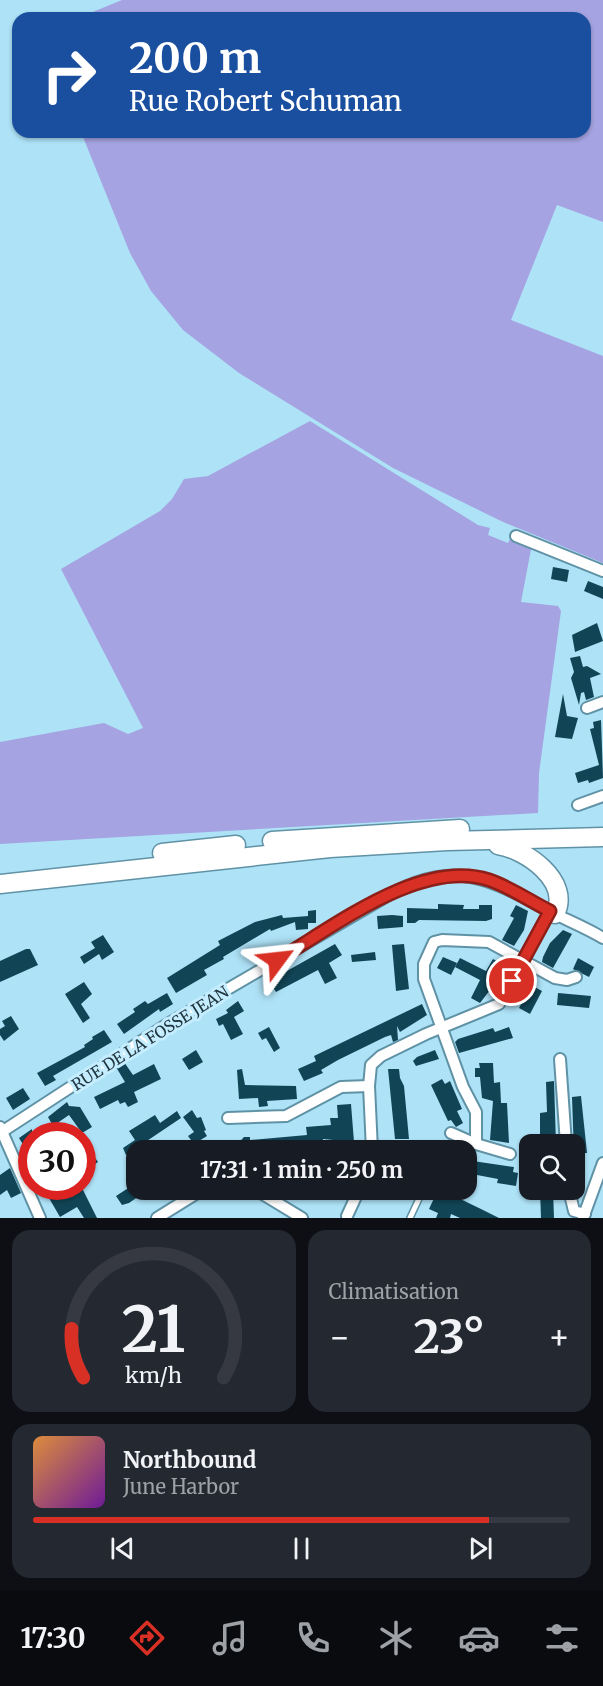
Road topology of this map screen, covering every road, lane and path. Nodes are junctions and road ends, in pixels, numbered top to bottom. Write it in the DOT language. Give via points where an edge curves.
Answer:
graph roads {
  1 [pos="516,536"];
  2 [pos="603,571"];
  3 [pos="603,702"];
  4 [pos="587,708"];
  5 [pos="603,796"];
  6 [pos="579,805"];
  7 [pos="603,825"];
  8 [pos="603,837"];
  9 [pos="434,842"];
  10 [pos="0,871"];
  11 [pos="0,884"];
  12 [pos="552,912"];
  13 [pos="600,935"];
  14 [pos="523,962"];
  15 [pos="576,977"];
  16 [pos="441,1028"];
  17 [pos="560,1059"];
  18 [pos="369,1086"];
  19 [pos="228,1119"];
  20 [pos="1,1131"];
  21 [pos="451,1132"];
  22 [pos="565,1134"];
  23 [pos="372,1140"];
  24 [pos="468,1140"];
  25 [pos="477,1140"];
  26 [pos="477,1144"];
  27 [pos="510,1154"];
  28 [pos="603,1163"];
  29 [pos="186,1200"];
  30 [pos="272,1200"];
  31 [pos="355,1200"];
  32 [pos="418,1200"];
  33 [pos="572,1200"];
  34 [pos="584,1216"];
  35 [pos="40,1218"];
  36 [pos="157,1218"];
  37 [pos="302,1218"];
  38 [pos="347,1218"];
  39 [pos="410,1218"];
  1 -- 2 [label="street"];
  3 -- 4 [label="street"];
  5 -- 6 [label="street"];
  7 -- 10 [label="main road" via="330,836"];
  8 -- 9 [label="main road"];
  9 -- 11 [label="main road" via="330,848"];
  9 -- 12 [label="main road" via="499,845 520,851 543,868 556,888 558,900"];
  12 -- 13 [label="street, RUE DE LA FOSSE JEAN"];
  12 -- 14 [label="street"];
  12 -- 20 [label="street, RUE DE LA FOSSE JEAN" via="500,884 477,877 452,875 415,882 166,1025"];
  14 -- 15 [label="street" via="555,978"];
  14 -- 16 [label="street" via="496,1007"];
  14 -- 16 [label="street" via="489,942 434,942 424,964 424,979"];
  16 -- 18 [label="street" via="374,1060 369,1069"];
  16 -- 25 [label="street" via="476,1112"];
  17 -- 22 [label="street"];
  18 -- 19 [label="street" via="341,1088 286,1116"];
  18 -- 23 [label="street"];
  20 -- 35 [label="street"];
  21 -- 24 [label="street"];
  26 -- 27 [label="street"];
  28 -- 34 [label="street"];
  29 -- 36 [label="street"];
  30 -- 37 [label="street"];
  31 -- 38 [label="street"];
  32 -- 39 [label="lane"];
  33 -- 34 [label="street" via="574,1210"];
}
